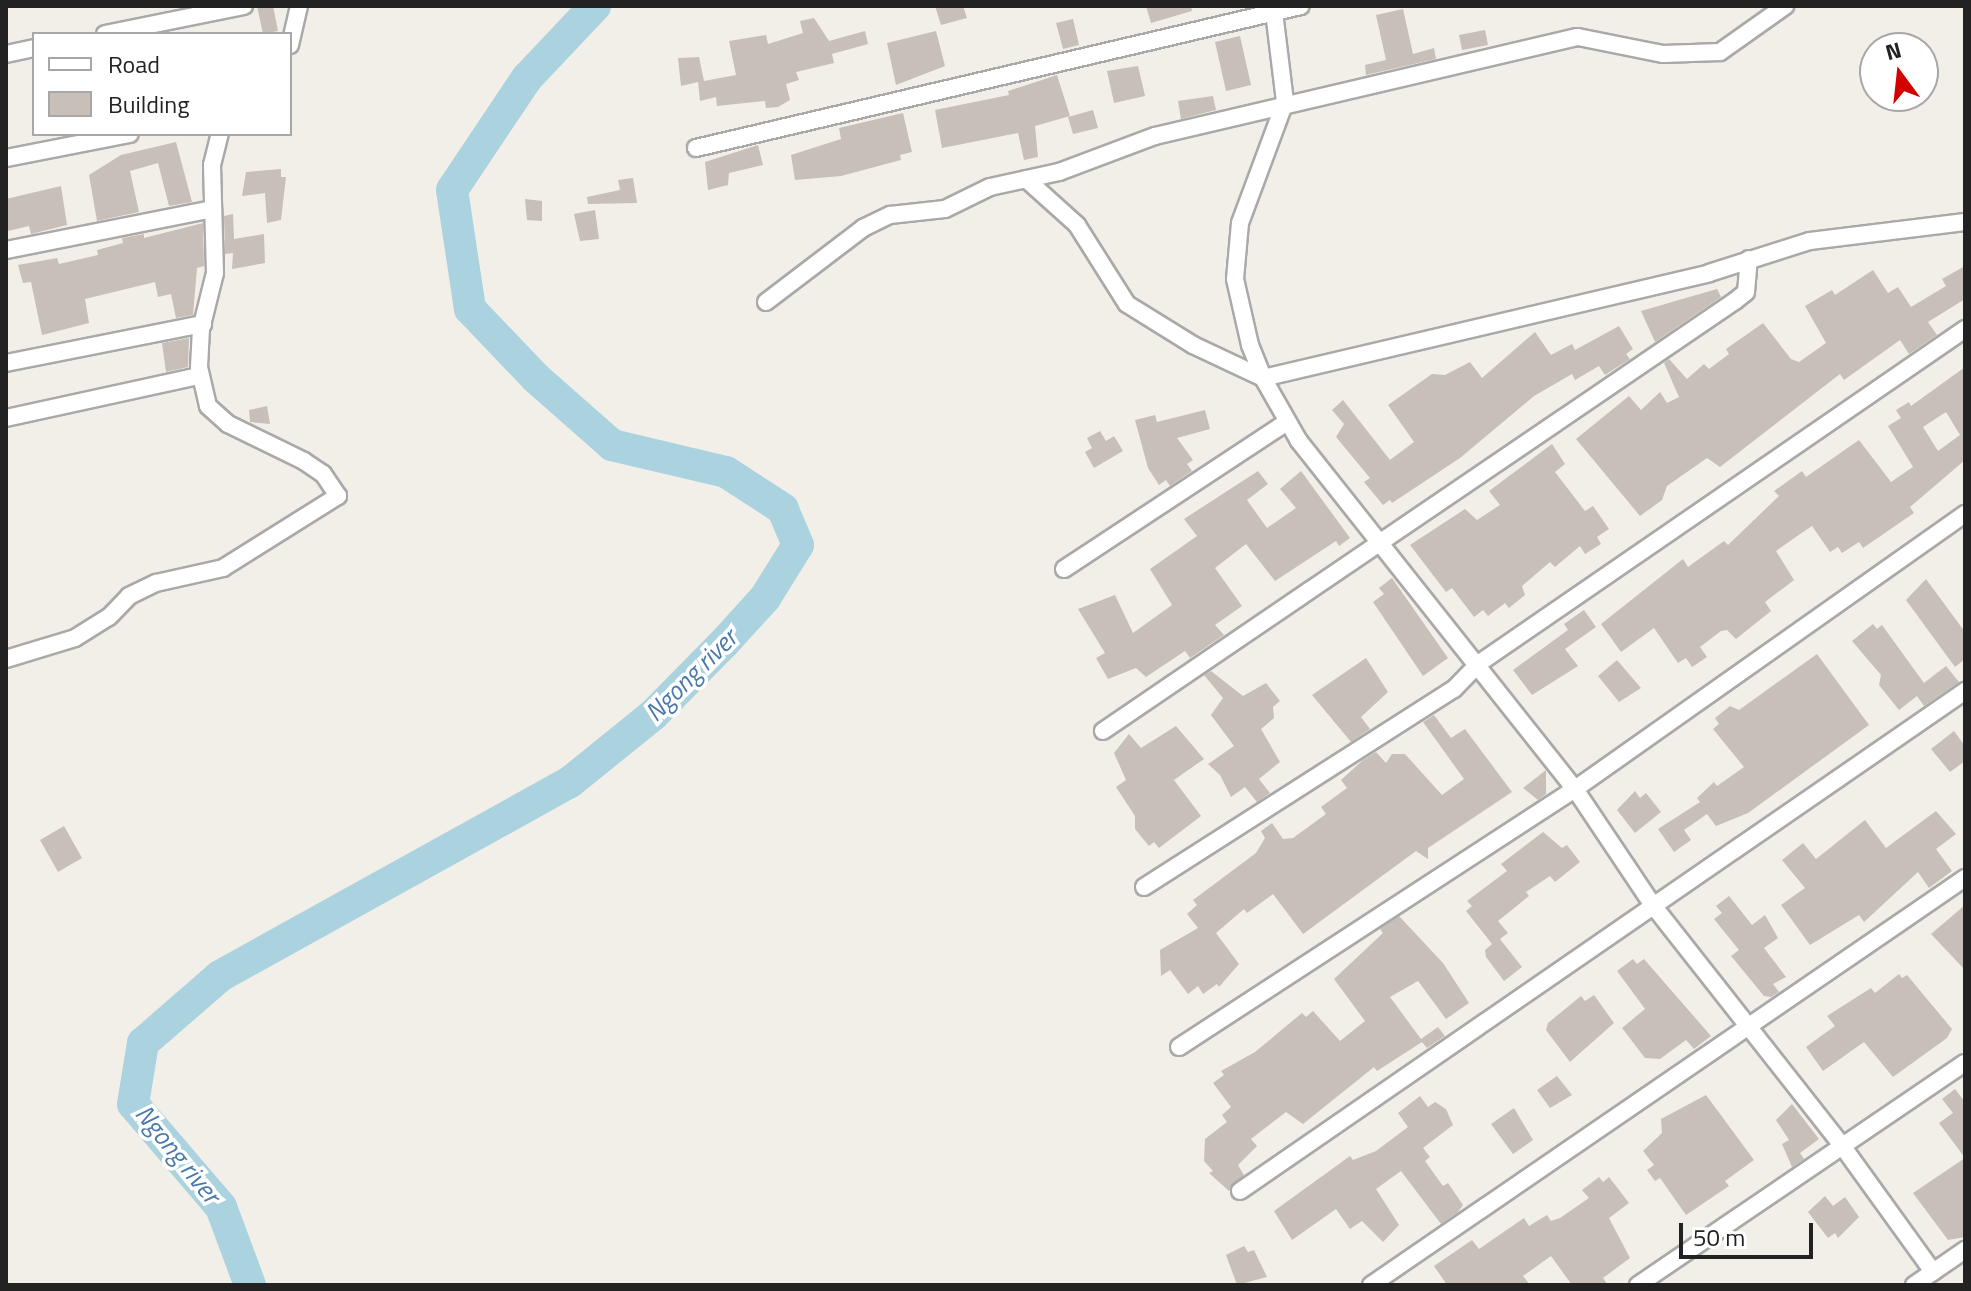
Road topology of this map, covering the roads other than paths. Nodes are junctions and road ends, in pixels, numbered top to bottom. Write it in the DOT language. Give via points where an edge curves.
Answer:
graph roads {
  1 [pos="244,6"];
  2 [pos="299,6"];
  3 [pos="1301,6"];
  4 [pos="1785,6"];
  5 [pos="1274,12"];
  6 [pos="115,32"];
  7 [pos="292,36"];
  8 [pos="32,48"];
  9 [pos="6,54"];
  10 [pos="1285,102"];
  11 [pos="120,136"];
  12 [pos="219,136"];
  13 [pos="696,148"];
  14 [pos="6,158"];
  15 [pos="1026,179"];
  16 [pos="213,209"];
  17 [pos="1965,222"];
  18 [pos="6,250"];
  19 [pos="1749,259"];
  20 [pos="766,302"];
  21 [pos="203,324"];
  22 [pos="1965,329"];
  23 [pos="6,363"];
  24 [pos="198,376"];
  25 [pos="1263,378"];
  26 [pos="6,418"];
  27 [pos="1287,422"];
  28 [pos="1965,514"];
  29 [pos="1380,546"];
  30 [pos="1064,569"];
  31 [pos="6,659"];
  32 [pos="1478,664"];
  33 [pos="1965,691"];
  34 [pos="1103,731"];
  35 [pos="1575,789"];
  36 [pos="1965,878"];
  37 [pos="1144,887"];
  38 [pos="1652,904"];
  39 [pos="1748,1025"];
  40 [pos="1179,1047"];
  41 [pos="1965,1063"];
  42 [pos="1843,1147"];
  43 [pos="1240,1191"];
  44 [pos="1965,1250"];
  45 [pos="1933,1272"];
  46 [pos="1371,1285"];
  47 [pos="1638,1285"];
  48 [pos="1914,1285"];
  1 -- 6 [label="street"];
  2 -- 7 [label="street"];
  3 -- 5 [label="street"];
  4 -- 10 [label="street" via="1720,52 1663,54 1578,37"];
  5 -- 10 [label="street"];
  5 -- 13 [label="street"];
  8 -- 9 [label="street"];
  10 -- 15 [label="street" via="1155,136"];
  10 -- 25 [label="street" via="1240,223 1235,279"];
  11 -- 14 [label="street"];
  12 -- 16 [label="street" via="212,165"];
  15 -- 20 [label="street" via="990,187 945,209 890,215 863,228"];
  15 -- 25 [label="street" via="1077,225 1127,304 1193,345"];
  16 -- 18 [label="street"];
  16 -- 21 [label="street" via="215,273"];
  17 -- 19 [label="street" via="1810,241"];
  19 -- 25 [label="street" via="1709,273"];
  19 -- 29 [label="street" via="1746,292 1735,301"];
  21 -- 23 [label="street"];
  21 -- 24 [label="street"];
  22 -- 32 [label="street"];
  24 -- 26 [label="street"];
  24 -- 31 [label="street" via="214,416 304,461 323,474 338,496 223,568 156,583 129,596 109,617 75,638"];
  25 -- 27 [label="street"];
  27 -- 29 [label="street"];
  27 -- 30 [label="street"];
  28 -- 35 [label="street"];
  29 -- 32 [label="street"];
  29 -- 34 [label="street"];
  32 -- 35 [label="street"];
  32 -- 37 [label="street" via="1454,689"];
  33 -- 38 [label="street"];
  35 -- 38 [label="street"];
  35 -- 40 [label="street"];
  36 -- 39 [label="street"];
  38 -- 39 [label="street"];
  38 -- 43 [label="street"];
  39 -- 42 [label="street"];
  39 -- 46 [label="street"];
  41 -- 42 [label="street"];
  42 -- 45 [label="street"];
  42 -- 47 [label="street"];
  44 -- 45 [label="street"];
  45 -- 48 [label="street"];
}
